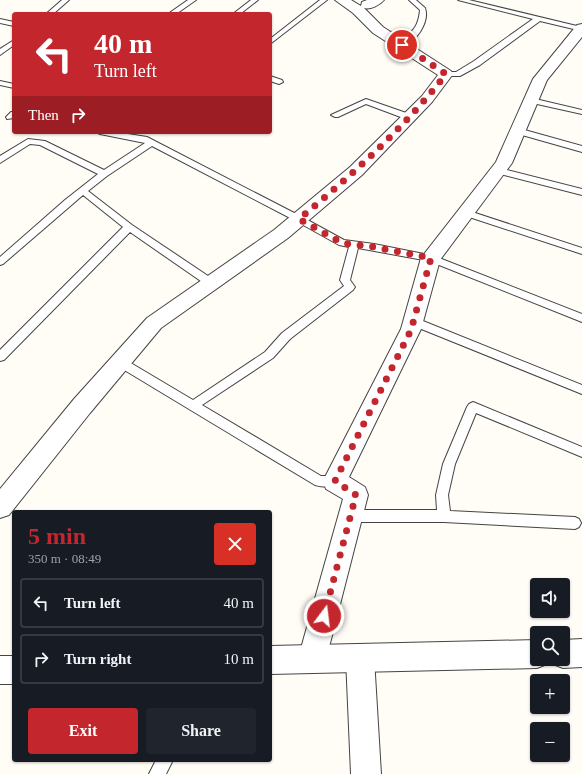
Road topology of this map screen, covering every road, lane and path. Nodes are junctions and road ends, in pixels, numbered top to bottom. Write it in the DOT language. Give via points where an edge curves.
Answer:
graph roads {
  1 [pos="66,0"];
  2 [pos="193,0"];
  3 [pos="255,0"];
  4 [pos="324,0"];
  5 [pos="342,0"];
  6 [pos="412,0"];
  7 [pos="461,0"];
  8 [pos="51,12"];
  9 [pos="174,12"];
  10 [pos="239,12"];
  11 [pos="538,18"];
  12 [pos="0,21"];
  13 [pos="12,24"];
  14 [pos="581,31"];
  15 [pos="272,40"];
  16 [pos="12,44"];
  17 [pos="402,45"];
  18 [pos="2,52"];
  19 [pos="446,74"];
  20 [pos="272,79"];
  21 [pos="279,82"];
  22 [pos="0,83"];
  23 [pos="12,86"];
  24 [pos="532,100"];
  25 [pos="582,112"];
  26 [pos="335,115"];
  27 [pos="409,117"];
  28 [pos="518,132"];
  29 [pos="111,134"];
  30 [pos="153,134"];
  31 [pos="148,141"];
  32 [pos="582,149"];
  33 [pos="0,160"];
  34 [pos="499,171"];
  35 [pos="104,174"];
  36 [pos="82,191"];
  37 [pos="582,192"];
  38 [pos="466,213"];
  39 [pos="299,219"];
  40 [pos="129,227"];
  41 [pos="354,245"];
  42 [pos="582,251"];
  43 [pos="431,258"];
  44 [pos="0,262"];
  45 [pos="211,283"];
  46 [pos="582,318"];
  47 [pos="413,320"];
  48 [pos="0,356"];
  49 [pos="120,362"];
  50 [pos="582,390"];
  51 [pos="192,406"];
  52 [pos="582,452"];
  53 [pos="335,481"];
  54 [pos="0,507"];
  55 [pos="350,516"];
  56 [pos="444,516"];
  57 [pos="575,523"];
  58 [pos="582,653"];
  59 [pos="530,654"];
  60 [pos="570,654"];
  61 [pos="360,658"];
  62 [pos="312,659"];
  63 [pos="272,660"];
  64 [pos="0,670"];
  65 [pos="12,670"];
  66 [pos="164,762"];
  67 [pos="157,774"];
  68 [pos="366,774"];
  1 -- 8 [label="lane"];
  2 -- 9 [label="lane"];
  3 -- 10 [label="lane"];
  4 -- 15 [label="lane"];
  5 -- 17 [label="street" via="358,10 378,30"];
  6 -- 17 [label="lane" via="423,9 422,23 415,35"];
  7 -- 11 [label="lane"];
  11 -- 14 [label="lane"];
  11 -- 19 [label="lane" via="476,63 457,74"];
  12 -- 13 [label="lane"];
  14 -- 24 [label="street" via="540,79"];
  16 -- 18 [label="lane"];
  17 -- 19 [label="street"];
  19 -- 27 [label="street"];
  20 -- 21 [label="lane"];
  22 -- 23 [label="lane"];
  24 -- 25 [label="lane"];
  24 -- 28 [label="street"];
  26 -- 27 [label="lane" via="366,101"];
  27 -- 39 [label="street" via="356,171"];
  28 -- 32 [label="lane"];
  28 -- 34 [label="street"];
  29 -- 31 [label="lane"];
  30 -- 31 [label="lane"];
  31 -- 35 [label="lane"];
  31 -- 39 [label="lane"];
  33 -- 35 [label="lane" via="28,141 42,143"];
  34 -- 37 [label="lane"];
  34 -- 38 [label="street"];
  35 -- 36 [label="lane"];
  36 -- 40 [label="lane"];
  36 -- 44 [label="lane"];
  38 -- 42 [label="lane"];
  38 -- 43 [label="street"];
  39 -- 41 [label="lane" via="342,243"];
  39 -- 45 [label="street"];
  40 -- 45 [label="lane"];
  40 -- 48 [label="lane"];
  41 -- 43 [label="lane"];
  41 -- 51 [label="lane" via="345,280 350,287 286,336 269,355"];
  43 -- 46 [label="lane"];
  43 -- 47 [label="street"];
  45 -- 49 [label="street" via="154,323"];
  47 -- 50 [label="lane"];
  47 -- 53 [label="street" via="411,330"];
  49 -- 51 [label="lane"];
  49 -- 54 [label="street"];
  51 -- 53 [label="lane" via="319,481"];
  52 -- 56 [label="lane" via="473,407 449,464 442,495"];
  53 -- 55 [label="street" via="356,495"];
  55 -- 56 [label="lane"];
  55 -- 62 [label="street"];
  56 -- 57 [label="lane"];
  58 -- 60 [label="street"];
  59 -- 61 [label="street"];
  61 -- 62 [label="street"];
  61 -- 68 [label="street"];
  62 -- 63 [label="street"];
  64 -- 65 [label="street"];
  66 -- 67 [label="lane"];
}
